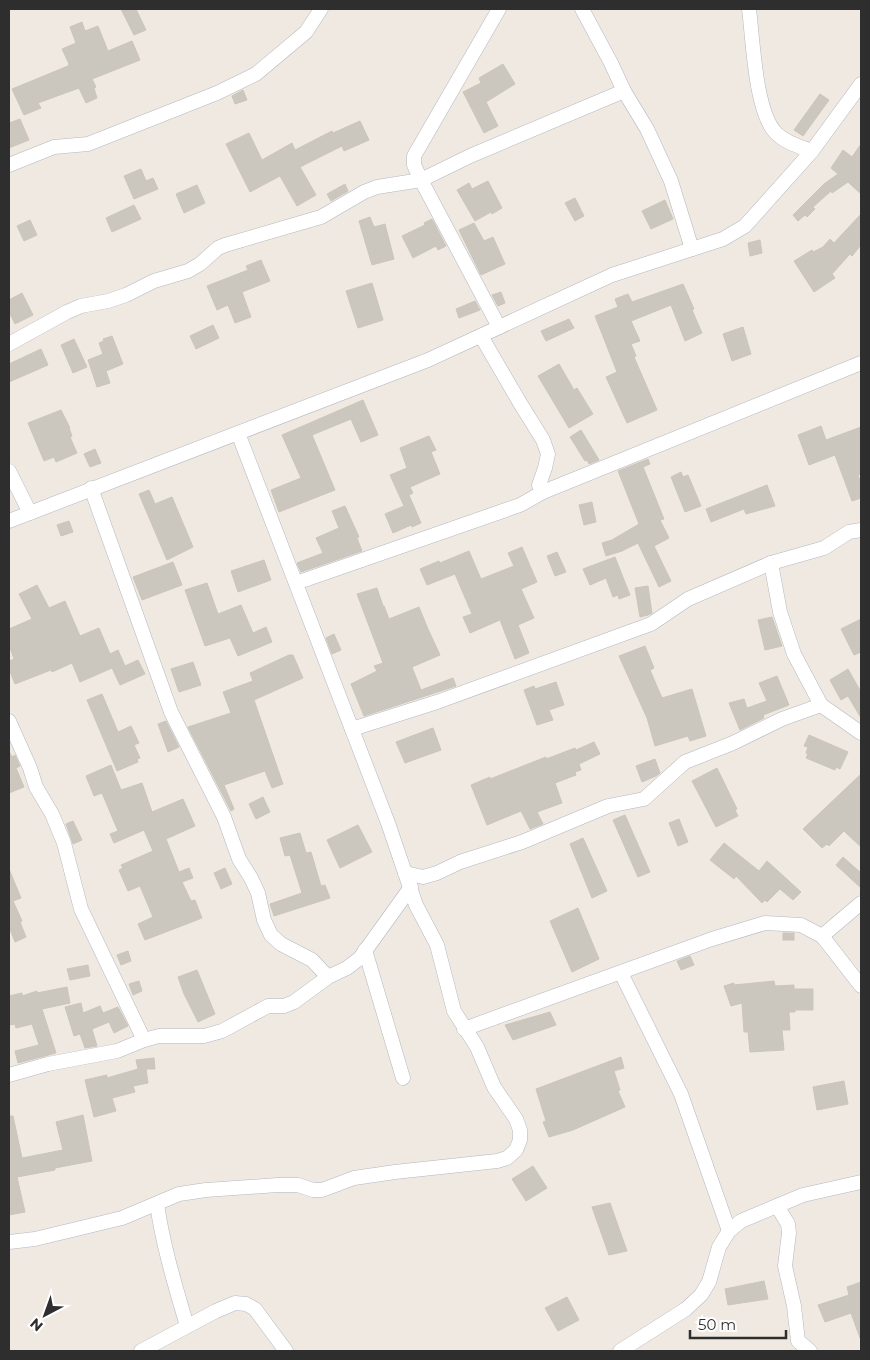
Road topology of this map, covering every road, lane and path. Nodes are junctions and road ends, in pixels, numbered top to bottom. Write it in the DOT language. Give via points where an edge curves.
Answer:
graph roads {
  1 [pos="321,9"];
  2 [pos="582,9"];
  3 [pos="750,9"];
  4 [pos="497,10"];
  5 [pos="861,84"];
  6 [pos="624,91"];
  7 [pos="812,151"];
  8 [pos="9,165"];
  9 [pos="421,180"];
  10 [pos="692,249"];
  11 [pos="499,327"];
  12 [pos="481,336"];
  13 [pos="9,344"];
  14 [pos="861,364"];
  15 [pos="238,432"];
  16 [pos="9,471"];
  17 [pos="91,488"];
  18 [pos="543,492"];
  19 [pos="30,513"];
  20 [pos="9,521"];
  21 [pos="861,530"];
  22 [pos="771,563"];
  23 [pos="296,583"];
  24 [pos="821,705"];
  25 [pos="9,721"];
  26 [pos="352,729"];
  27 [pos="861,733"];
  28 [pos="405,873"];
  29 [pos="411,888"];
  30 [pos="861,903"];
  31 [pos="822,936"];
  32 [pos="366,950"];
  33 [pos="621,973"];
  34 [pos="328,977"];
  35 [pos="861,986"];
  36 [pos="464,1030"];
  37 [pos="144,1040"];
  38 [pos="9,1075"];
  39 [pos="403,1078"];
  40 [pos="861,1182"];
  41 [pos="157,1204"];
  42 [pos="777,1206"];
  43 [pos="729,1231"];
  44 [pos="9,1242"];
  45 [pos="187,1326"];
  46 [pos="140,1351"];
  47 [pos="286,1351"];
  48 [pos="620,1351"];
  49 [pos="810,1351"];
  1 -- 8 [label="street" via="306,32 256,74 88,144 54,147"];
  2 -- 6 [label="street"];
  3 -- 7 [label="street" via="759,87 767,119 777,134"];
  4 -- 9 [label="street" via="414,156 414,165"];
  5 -- 7 [label="street"];
  6 -- 9 [label="street"];
  6 -- 10 [label="street" via="647,129 671,181"];
  7 -- 10 [label="street" via="745,226 723,239"];
  9 -- 11 [label="street"];
  9 -- 13 [label="street" via="377,187 321,217 225,245 188,271 154,281 108,301 81,306"];
  10 -- 11 [label="street" via="612,275"];
  11 -- 12 [label="street"];
  12 -- 15 [label="street" via="428,360"];
  12 -- 18 [label="street" via="543,440 548,454 538,485"];
  14 -- 18 [label="street"];
  15 -- 17 [label="street"];
  15 -- 23 [label="street"];
  16 -- 19 [label="street"];
  17 -- 19 [label="street"];
  17 -- 34 [label="street" via="171,712 224,817 239,859 258,893 271,935 312,960"];
  18 -- 23 [label="street" via="520,505"];
  19 -- 20 [label="street"];
  21 -- 22 [label="street" via="849,532 824,548"];
  22 -- 24 [label="street" via="780,612 794,654"];
  22 -- 26 [label="street" via="688,599 651,624 437,702"];
  23 -- 26 [label="street"];
  24 -- 27 [label="street"];
  24 -- 28 [label="street" via="685,762 644,799 608,806 437,873 423,877"];
  25 -- 37 [label="street" via="36,787 64,843 81,909"];
  26 -- 28 [label="street"];
  28 -- 29 [label="street"];
  29 -- 32 [label="street"];
  29 -- 36 [label="street" via="436,945 454,1012"];
  30 -- 31 [label="street"];
  31 -- 33 [label="street" via="801,925 765,923"];
  31 -- 35 [label="street"];
  32 -- 34 [label="street" via="347,968"];
  32 -- 39 [label="street"];
  33 -- 36 [label="street"];
  33 -- 43 [label="street" via="681,1094"];
  34 -- 37 [label="street" via="294,1002 268,1006 222,1031 204,1036 159,1036"];
  36 -- 41 [label="street" via="477,1047 494,1087 520,1130 516,1150 507,1158 354,1178 322,1190 298,1185 206,1190 179,1194"];
  37 -- 38 [label="street" via="117,1051"];
  40 -- 42 [label="street" via="818,1190"];
  41 -- 44 [label="street" via="122,1218 35,1240"];
  41 -- 45 [label="street" via="168,1262"];
  42 -- 43 [label="street" via="741,1221"];
  42 -- 49 [label="street" via="788,1224 785,1266 798,1341"];
  43 -- 48 [label="street" via="719,1247 709,1282 701,1295 686,1309"];
  45 -- 46 [label="street"];
  45 -- 47 [label="street" via="235,1302 246,1304 255,1309"];
}
